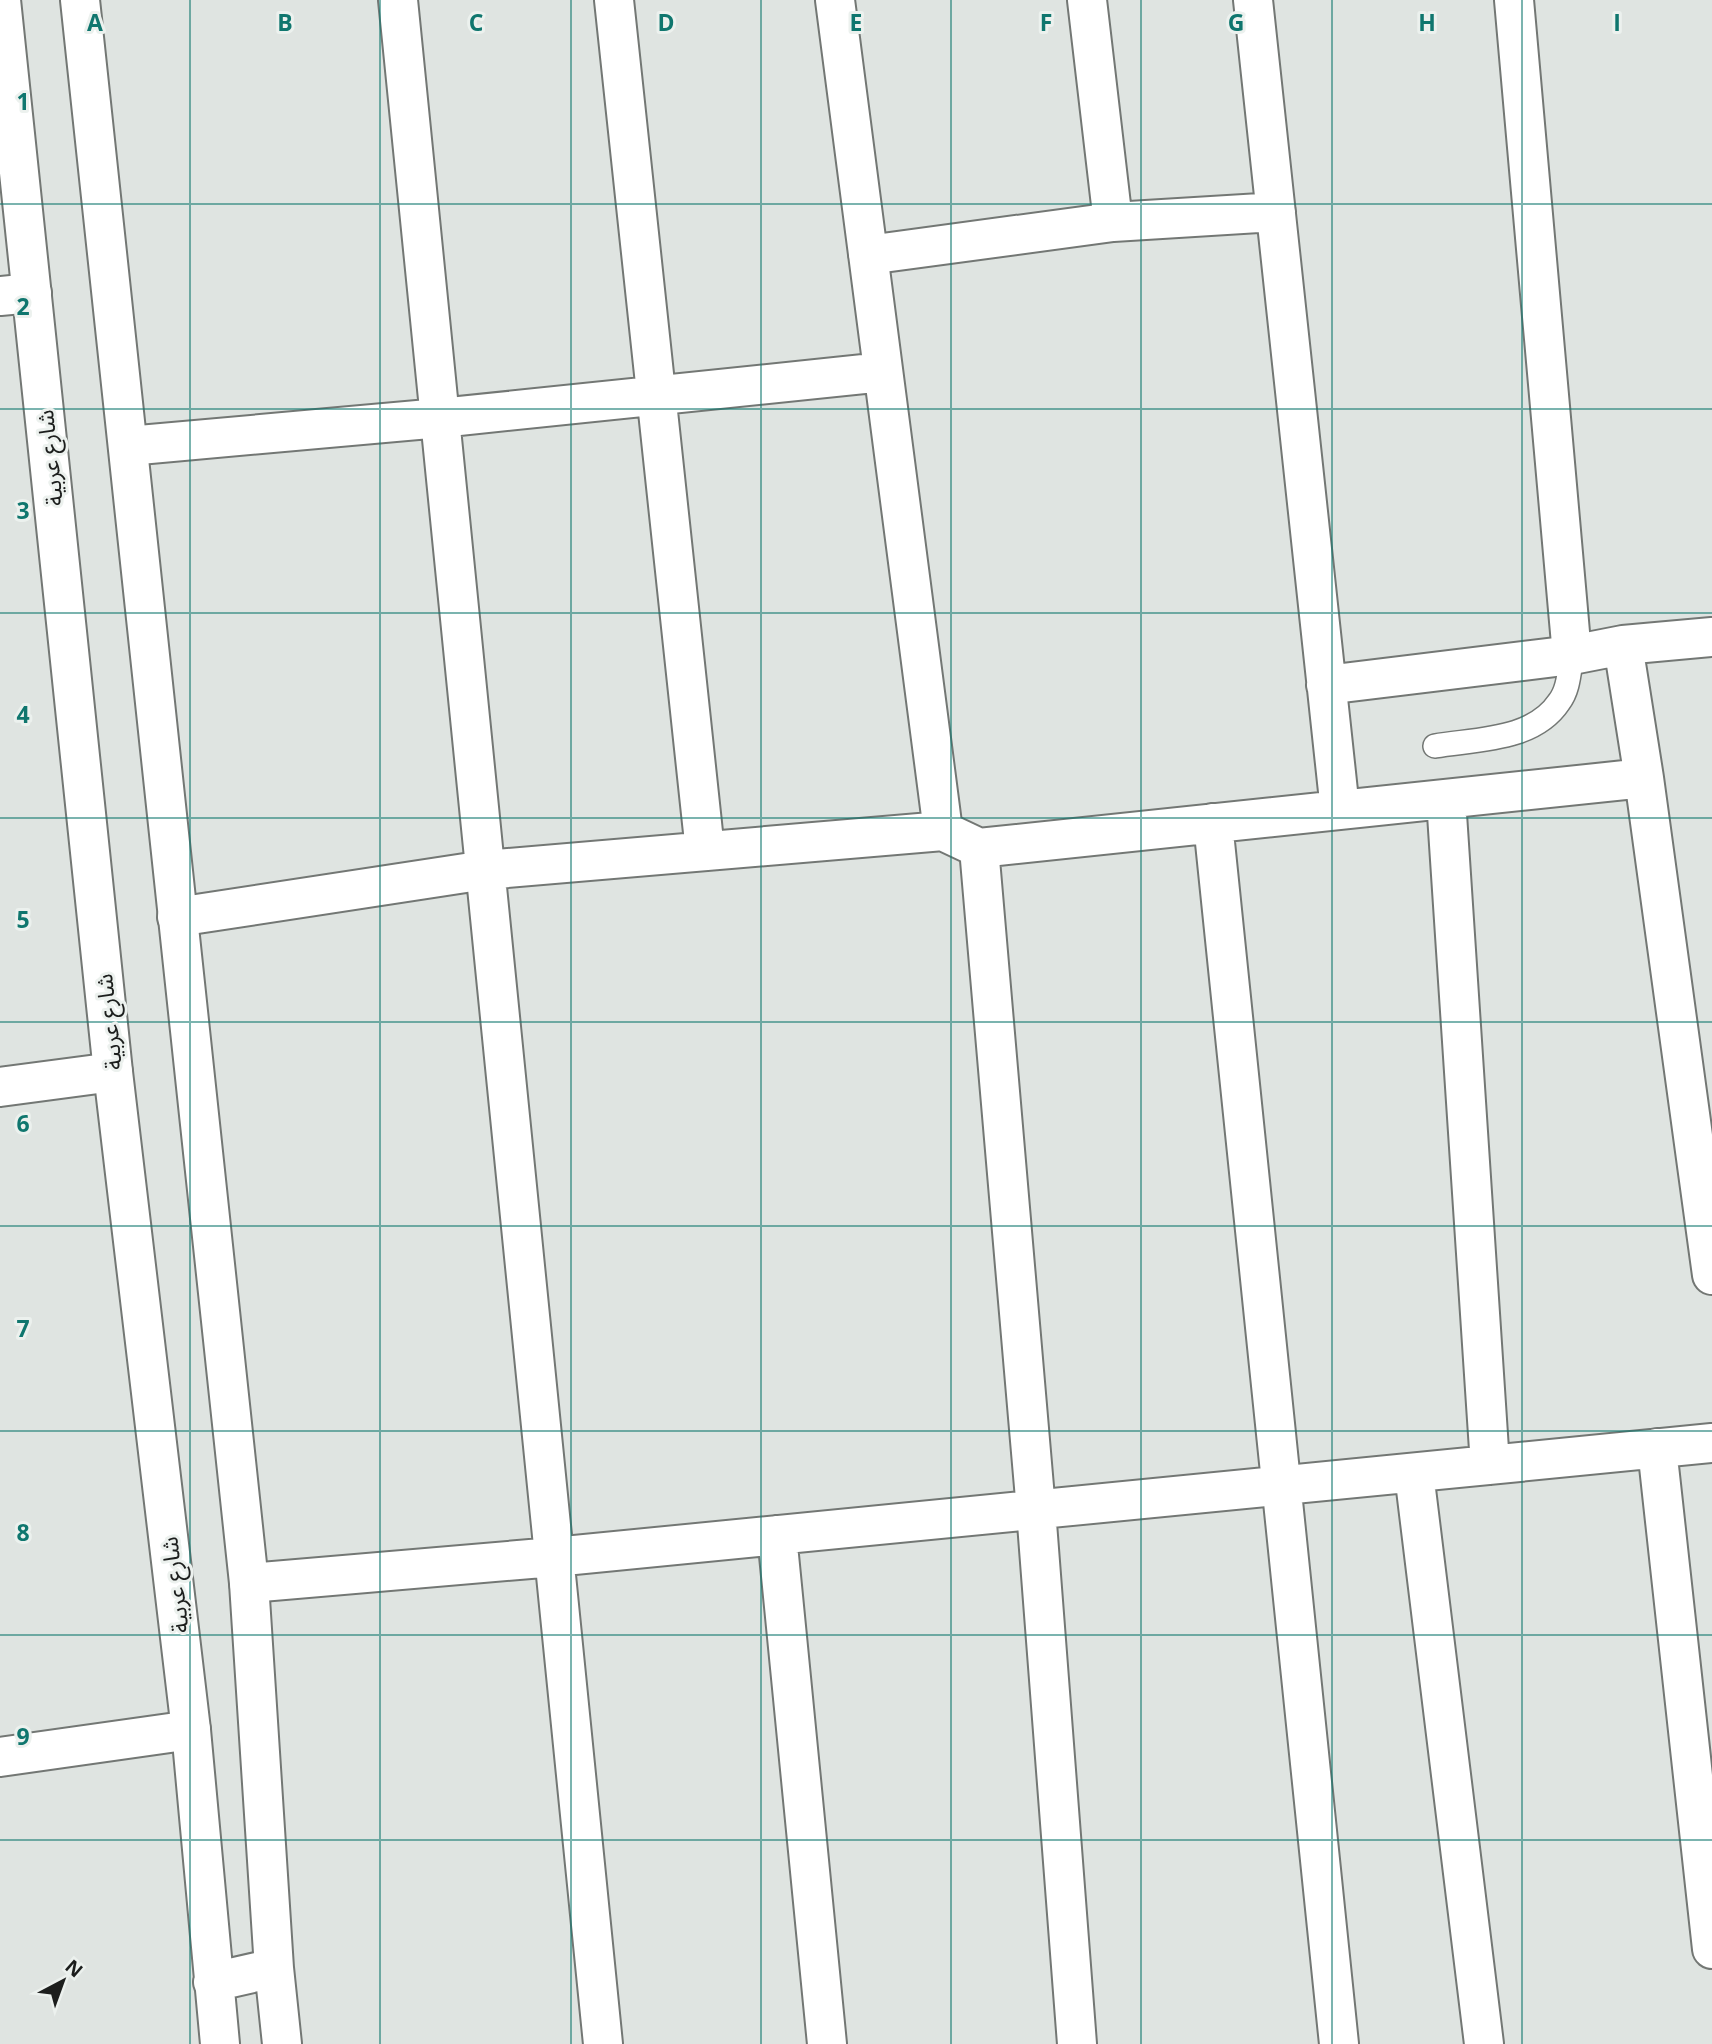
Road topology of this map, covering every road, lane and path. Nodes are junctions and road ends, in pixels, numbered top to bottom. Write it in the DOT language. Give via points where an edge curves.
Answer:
graph roads {
  1 [pos="1,0"];
  2 [pos="80,0"];
  3 [pos="398,0"];
  4 [pos="614,0"];
  5 [pos="835,0"];
  6 [pos="1087,0"];
  7 [pos="1255,0"];
  8 [pos="1514,0"];
  9 [pos="1276,212"];
  10 [pos="1113,222"];
  11 [pos="868,255"];
  12 [pos="16,295"];
  13 [pos="883,372"];
  14 [pos="656,395"];
  15 [pos="440,418"];
  16 [pos="128,446"];
  17 [pos="1712,637"];
  18 [pos="1623,645"];
  19 [pos="1572,655"];
  20 [pos="1326,685"];
  21 [pos="1435,746"];
  22 [pos="1644,778"];
  23 [pos="1446,799"];
  24 [pos="1340,810"];
  25 [pos="1213,823"];
  26 [pos="943,831"];
  27 [pos="979,848"];
  28 [pos="705,851"];
  29 [pos="485,870"];
  30 [pos="177,917"];
  31 [pos="113,1072"];
  32 [pos="0,1087"];
  33 [pos="1712,1275"];
  34 [pos="1712,1443"];
  35 [pos="1657,1448"];
  36 [pos="1490,1465"];
  37 [pos="1414,1473"];
  38 [pos="1281,1485"];
  39 [pos="1036,1510"];
  40 [pos="777,1535"];
  41 [pos="554,1557"];
  42 [pos="249,1583"];
  43 [pos="191,1730"];
  44 [pos="0,1757"];
  45 [pos="1712,1949"];
  46 [pos="274,1968"];
  47 [pos="213,1982"];
  48 [pos="220,2044"];
  49 [pos="282,2044"];
  50 [pos="603,2044"];
  51 [pos="827,2044"];
  52 [pos="1077,2044"];
  53 [pos="1339,2044"];
  54 [pos="1484,2044"];
  1 -- 12 [label="street, شارع عربية"];
  2 -- 16 [label="street"];
  3 -- 15 [label="street"];
  4 -- 14 [label="street"];
  5 -- 11 [label="street"];
  6 -- 10 [label="street"];
  7 -- 9 [label="street"];
  8 -- 19 [label="street"];
  9 -- 10 [label="street"];
  9 -- 20 [label="street"];
  10 -- 11 [label="street"];
  11 -- 13 [label="street"];
  12 -- 31 [label="street, شارع عربية"];
  13 -- 14 [label="street"];
  13 -- 26 [label="street"];
  14 -- 15 [label="street"];
  14 -- 28 [label="street"];
  15 -- 16 [label="street"];
  15 -- 29 [label="street"];
  16 -- 30 [label="street"];
  17 -- 18 [label="street"];
  18 -- 19 [label="street"];
  18 -- 22 [label="street"];
  19 -- 20 [label="street"];
  19 -- 21 [label="lane" via="1560,701 1541,721 1522,732"];
  20 -- 24 [label="street"];
  22 -- 23 [label="street"];
  22 -- 33 [label="street"];
  23 -- 24 [label="street"];
  23 -- 36 [label="street"];
  24 -- 25 [label="street"];
  25 -- 27 [label="street"];
  25 -- 38 [label="street"];
  26 -- 27 [label="street"];
  26 -- 28 [label="street"];
  27 -- 39 [label="street"];
  28 -- 29 [label="street"];
  29 -- 30 [label="street"];
  29 -- 41 [label="street"];
  30 -- 42 [label="street"];
  31 -- 32 [label="street"];
  31 -- 43 [label="street, شارع عربية"];
  34 -- 35 [label="street"];
  35 -- 36 [label="street"];
  35 -- 45 [label="street"];
  36 -- 37 [label="street"];
  37 -- 38 [label="street"];
  37 -- 54 [label="street"];
  38 -- 39 [label="street"];
  38 -- 53 [label="street"];
  39 -- 40 [label="street"];
  39 -- 52 [label="street"];
  40 -- 41 [label="street"];
  40 -- 51 [label="street"];
  41 -- 42 [label="street"];
  41 -- 50 [label="street"];
  42 -- 46 [label="street"];
  43 -- 44 [label="street"];
  43 -- 47 [label="street, شارع عربية"];
  46 -- 47 [label="street"];
  46 -- 49 [label="street"];
  47 -- 48 [label="street, شارع عربية"];
}
